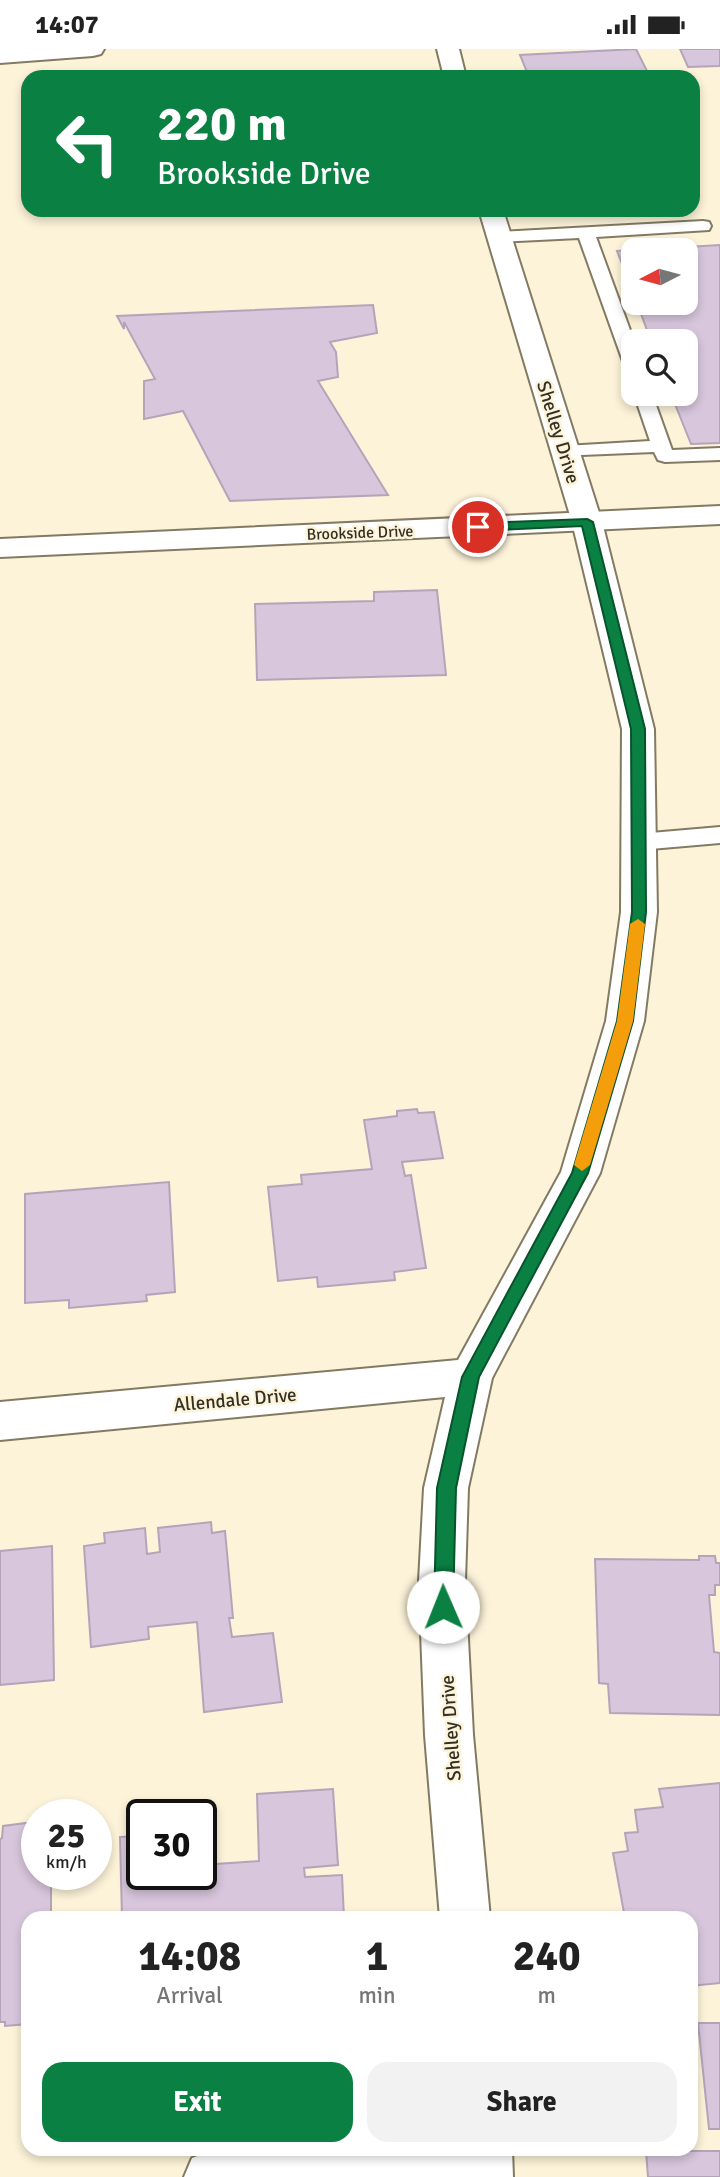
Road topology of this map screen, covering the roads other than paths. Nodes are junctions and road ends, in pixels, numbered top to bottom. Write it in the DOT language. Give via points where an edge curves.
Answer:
graph roads {
  1 [pos="93,49"];
  2 [pos="448,49"];
  3 [pos="0,55"];
  4 [pos="453,70"];
  5 [pos="494,223"];
  6 [pos="703,226"];
  7 [pos="586,232"];
  8 [pos="621,330"];
  9 [pos="647,406"];
  10 [pos="662,446"];
  11 [pos="565,452"];
  12 [pos="720,454"];
  13 [pos="720,515"];
  14 [pos="587,522"];
  15 [pos="0,548"];
  16 [pos="720,837"];
  17 [pos="639,842"];
  18 [pos="471,1377"];
  19 [pos="0,1421"];
  20 [pos="464,1911"];
  21 [pos="395,2156"];
  22 [pos="485,2156"];
  23 [pos="211,2177"];
  24 [pos="486,2177"];
  1 -- 3 [label="street"];
  2 -- 4 [label="street"];
  5 -- 7 [label="lane"];
  5 -- 11 [label="street, Shelley Drive"];
  6 -- 7 [label="lane"];
  7 -- 8 [label="lane"];
  9 -- 10 [label="lane"];
  10 -- 11 [label="lane"];
  10 -- 12 [label="lane" via="665,457"];
  11 -- 14 [label="street, Shelley Drive"];
  13 -- 14 [label="street, Brookside Drive"];
  14 -- 15 [label="street, Brookside Drive"];
  14 -- 17 [label="street, Shelley Drive" via="638,729"];
  16 -- 17 [label="lane"];
  17 -- 18 [label="street, Shelley Drive" via="639,912 625,1021 580,1173"];
  18 -- 19 [label="street, Allendale Drive"];
  18 -- 20 [label="street, Shelley Drive" via="446,1488 442,1581"];
  21 -- 23 [label="street"];
  22 -- 24 [label="street"];
}
